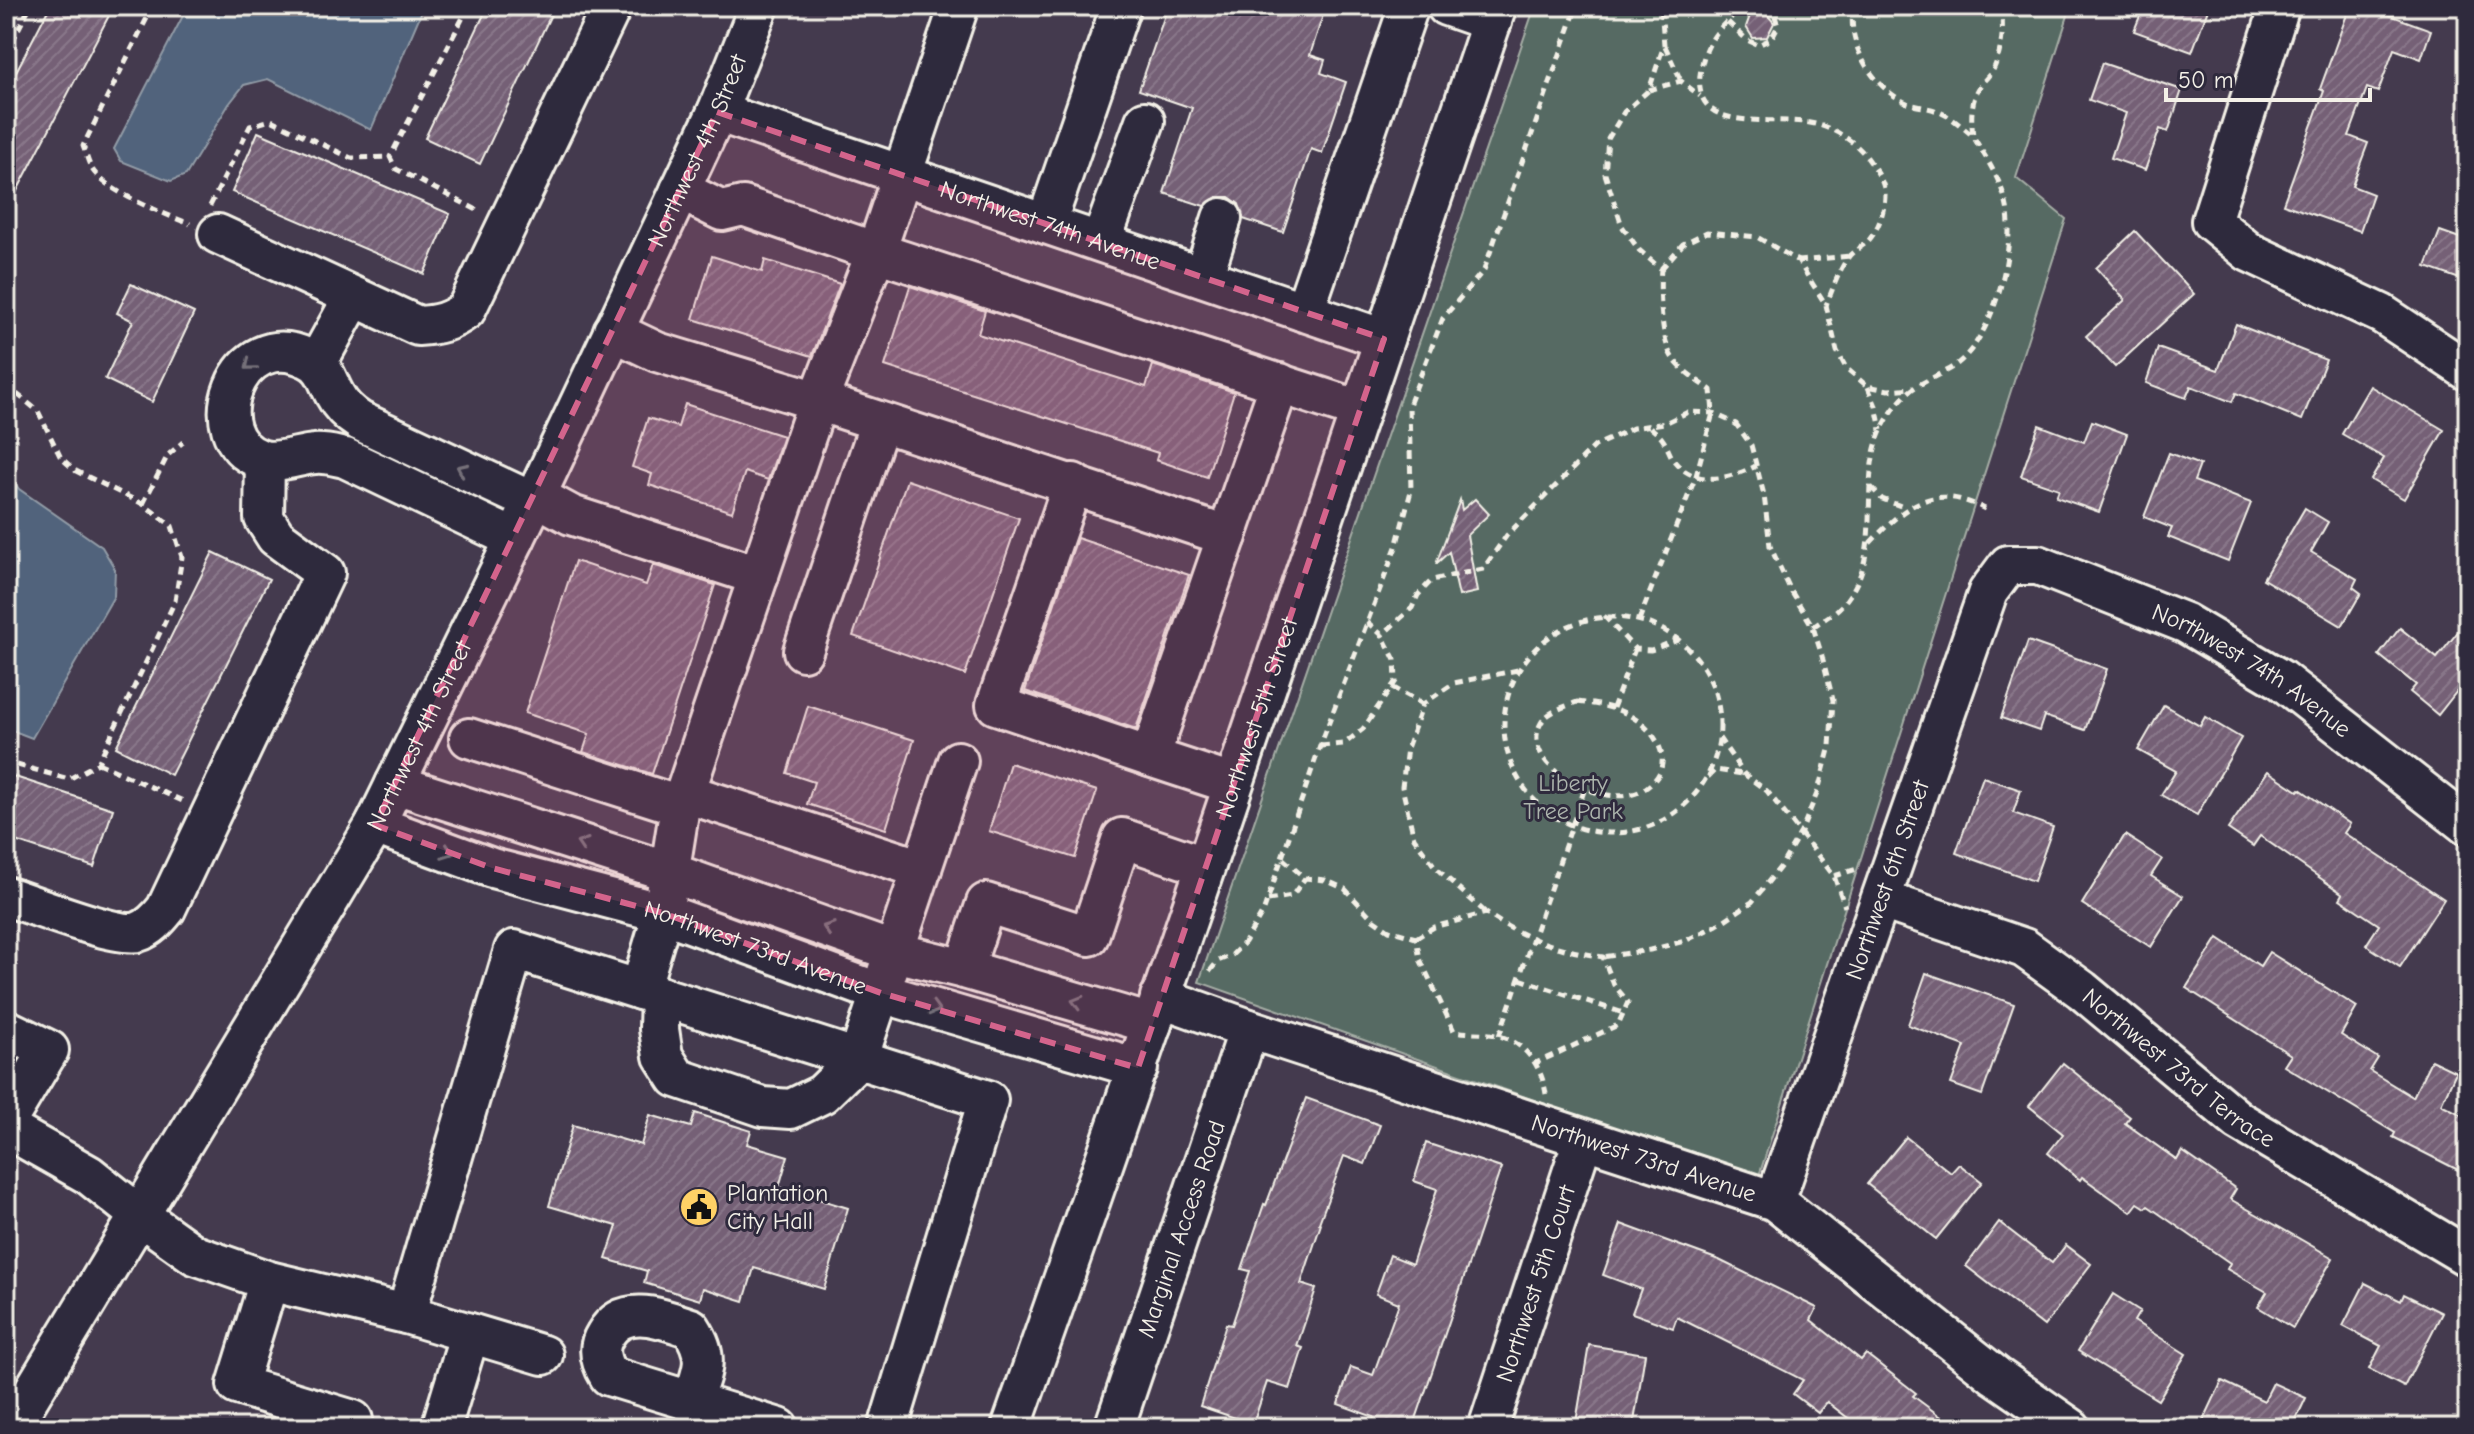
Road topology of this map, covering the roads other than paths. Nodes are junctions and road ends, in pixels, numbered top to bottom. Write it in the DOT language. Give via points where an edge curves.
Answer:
graph roads {
  1 [pos="612,6"];
  2 [pos="759,6"];
  3 [pos="959,6"];
  4 [pos="1121,6"];
  5 [pos="1409,6"];
  6 [pos="1446,6"];
  7 [pos="2280,6"];
  8 [pos="1495,14"];
  9 [pos="717,112"];
  10 [pos="1145,121"];
  11 [pos="903,175"];
  12 [pos="680,190"];
  13 [pos="1222,218"];
  14 [pos="1046,224"];
  15 [pos="209,231"];
  16 [pos="1101,242"];
  17 [pos="876,252"];
  18 [pos="1203,277"];
  19 [pos="353,298"];
  20 [pos="1304,312"];
  21 [pos="613,331"];
  22 [pos="1384,339"];
  23 [pos="317,363"];
  24 [pos="2468,371"];
  25 [pos="1280,383"];
  26 [pos="818,401"];
  27 [pos="1360,410"];
  28 [pos="880,422"];
  29 [pos="265,461"];
  30 [pos="1073,483"];
  31 [pos="534,499"];
  32 [pos="1227,536"];
  33 [pos="515,539"];
  34 [pos="2008,565"];
  35 [pos="759,576"];
  36 [pos="803,651"];
  37 [pos="469,738"];
  38 [pos="1150,757"];
  39 [pos="958,761"];
  40 [pos="395,784"];
  41 [pos="1232,784"];
  42 [pos="682,799"];
  43 [pos="375,825"];
  44 [pos="2468,826"];
  45 [pos="1204,866"];
  46 [pos="922,869"];
  47 [pos="669,872"];
  48 [pos="6,896"];
  49 [pos="663,913"];
  50 [pos="1878,913"];
  51 [pos="895,952"];
  52 [pos="964,969"];
  53 [pos="650,993"];
  54 [pos="881,993"];
  55 [pos="1156,1011"];
  56 [pos="6,1029"];
  57 [pos="1249,1029"];
  58 [pos="858,1059"];
  59 [pos="1138,1068"];
  60 [pos="6,1125"];
  61 [pos="1583,1140"];
  62 [pos="1775,1201"];
  63 [pos="139,1215"];
  64 [pos="2468,1257"];
  65 [pos="269,1281"];
  66 [pos="406,1314"];
  67 [pos="470,1333"];
  68 [pos="543,1355"];
  69 [pos="692,1401"];
  70 [pos="11,1428"];
  71 [pos="350,1428"];
  72 [pos="441,1428"];
  73 [pos="779,1428"];
  74 [pos="888,1428"];
  75 [pos="1011,1428"];
  76 [pos="1114,1428"];
  77 [pos="1488,1428"];
  78 [pos="2071,1428"];
  1 -- 19 [label="street" via="466,310 452,320 418,326"];
  2 -- 9 [label="street, Northwest 4th Street"];
  3 -- 11 [label="street"];
  4 -- 14 [label="street"];
  5 -- 20 [label="street"];
  6 -- 8 [label="street"];
  7 -- 24 [label="street" via="2211,221 2249,252 2382,314"];
  8 -- 22 [label="street, Northwest 5th Street"];
  9 -- 11 [label="street, Northwest 74th Avenue"];
  9 -- 12 [label="street, Northwest 4th Street"];
  10 -- 16 [label="street"];
  11 -- 14 [label="street, Northwest 74th Avenue"];
  11 -- 17 [label="street"];
  12 -- 17 [label="street" via="722,211 743,206"];
  12 -- 21 [label="street, Northwest 4th Street"];
  13 -- 18 [label="street"];
  14 -- 16 [label="street, Northwest 74th Avenue"];
  15 -- 19 [label="street"];
  16 -- 18 [label="street, Northwest 74th Avenue"];
  17 -- 25 [label="street"];
  17 -- 26 [label="street"];
  18 -- 20 [label="street, Northwest 74th Avenue"];
  19 -- 23 [label="street"];
  20 -- 22 [label="street, Northwest 74th Avenue"];
  21 -- 26 [label="street" via="657,352"];
  21 -- 31 [label="street, Northwest 4th Street"];
  22 -- 27 [label="street, Northwest 5th Street"];
  23 -- 29 [label="street, one-way" via="284,351 261,355 235,381 229,413 234,433 244,453"];
  31 -- 23 [label="street, one-way" via="360,421 344,410"];
  25 -- 27 [label="street"];
  25 -- 32 [label="street"];
  26 -- 28 [label="street"];
  26 -- 35 [label="street"];
  27 -- 41 [label="street, Northwest 5th Street"];
  28 -- 30 [label="street"];
  28 -- 36 [label="street"];
  29 -- 33 [label="street" via="318,454 345,458"];
  29 -- 48 [label="street" via="264,518 276,537 325,573 166,909 155,923 136,933"];
  30 -- 32 [label="street"];
  30 -- 38 [label="street" via="996,705"];
  31 -- 33 [label="street, Northwest 4th Street"];
  31 -- 35 [label="street"];
  32 -- 38 [label="street"];
  33 -- 40 [label="street, Northwest 4th Street"];
  34 -- 44 [label="street, Northwest 74th Avenue" via="2038,565 2185,623 2280,679"];
  34 -- 50 [label="street, Northwest 6th Street" via="1988,592"];
  35 -- 42 [label="street"];
  37 -- 42 [label="street"];
  38 -- 41 [label="street"];
  39 -- 46 [label="street"];
  40 -- 43 [label="street, Northwest 4th Street"];
  47 -- 40 [label="street, Northwest 73rd Avenue, one-way"];
  41 -- 45 [label="street, Northwest 5th Street"];
  42 -- 46 [label="street"];
  42 -- 47 [label="street"];
  43 -- 49 [label="street, Northwest 73rd Avenue, one-way" via="492,868"];
  43 -- 63 [label="street, Northwest 4th Street"];
  45 -- 52 [label="street" via="1122,838 1089,936 986,903"];
  45 -- 55 [label="street, Northwest 5th Street"];
  46 -- 51 [label="street"];
  47 -- 49 [label="street"];
  51 -- 47 [label="street, Northwest 73rd Avenue, one-way"];
  49 -- 53 [label="street"];
  49 -- 54 [label="street, Northwest 73rd Avenue"];
  50 -- 62 [label="street, Northwest 6th Street"];
  50 -- 64 [label="street, Northwest 73rd Terrace" via="2024,948 2239,1121"];
  51 -- 52 [label="street, Northwest 73rd Avenue"];
  51 -- 54 [label="street"];
  55 -- 52 [label="street, Northwest 73rd Avenue, one-way"];
  53 -- 58 [label="street"];
  53 -- 58 [label="street" via="663,1056 677,1078 763,1107 791,1109 822,1094"];
  53 -- 66 [label="street" via="514,950"];
  54 -- 58 [label="street"];
  54 -- 59 [label="street, Northwest 73rd Avenue, one-way"];
  55 -- 57 [label="street, Northwest 73rd Avenue"];
  55 -- 59 [label="street, Northwest 5th Street"];
  56 -- 60 [label="street" via="49,1050"];
  57 -- 61 [label="street, Northwest 73rd Avenue"];
  57 -- 76 [label="street, Marginal Access Road"];
  58 -- 74 [label="street" via="988,1100"];
  59 -- 75 [label="street, Northwest 5th Street"];
  60 -- 63 [label="street" via="89,1175"];
  61 -- 62 [label="street, Northwest 73rd Avenue"];
  61 -- 77 [label="street, Northwest 5th Court"];
  62 -- 78 [label="street, Northwest 73rd Avenue" via="1996,1376"];
  63 -- 65 [label="street" via="195,1255"];
  63 -- 70 [label="street, Northwest 4th Street"];
  65 -- 66 [label="street"];
  65 -- 71 [label="street" via="237,1385 353,1420"];
  66 -- 67 [label="street"];
  67 -- 68 [label="street"];
  67 -- 72 [label="street"];
  69 -- 73 [label="street"];
}
